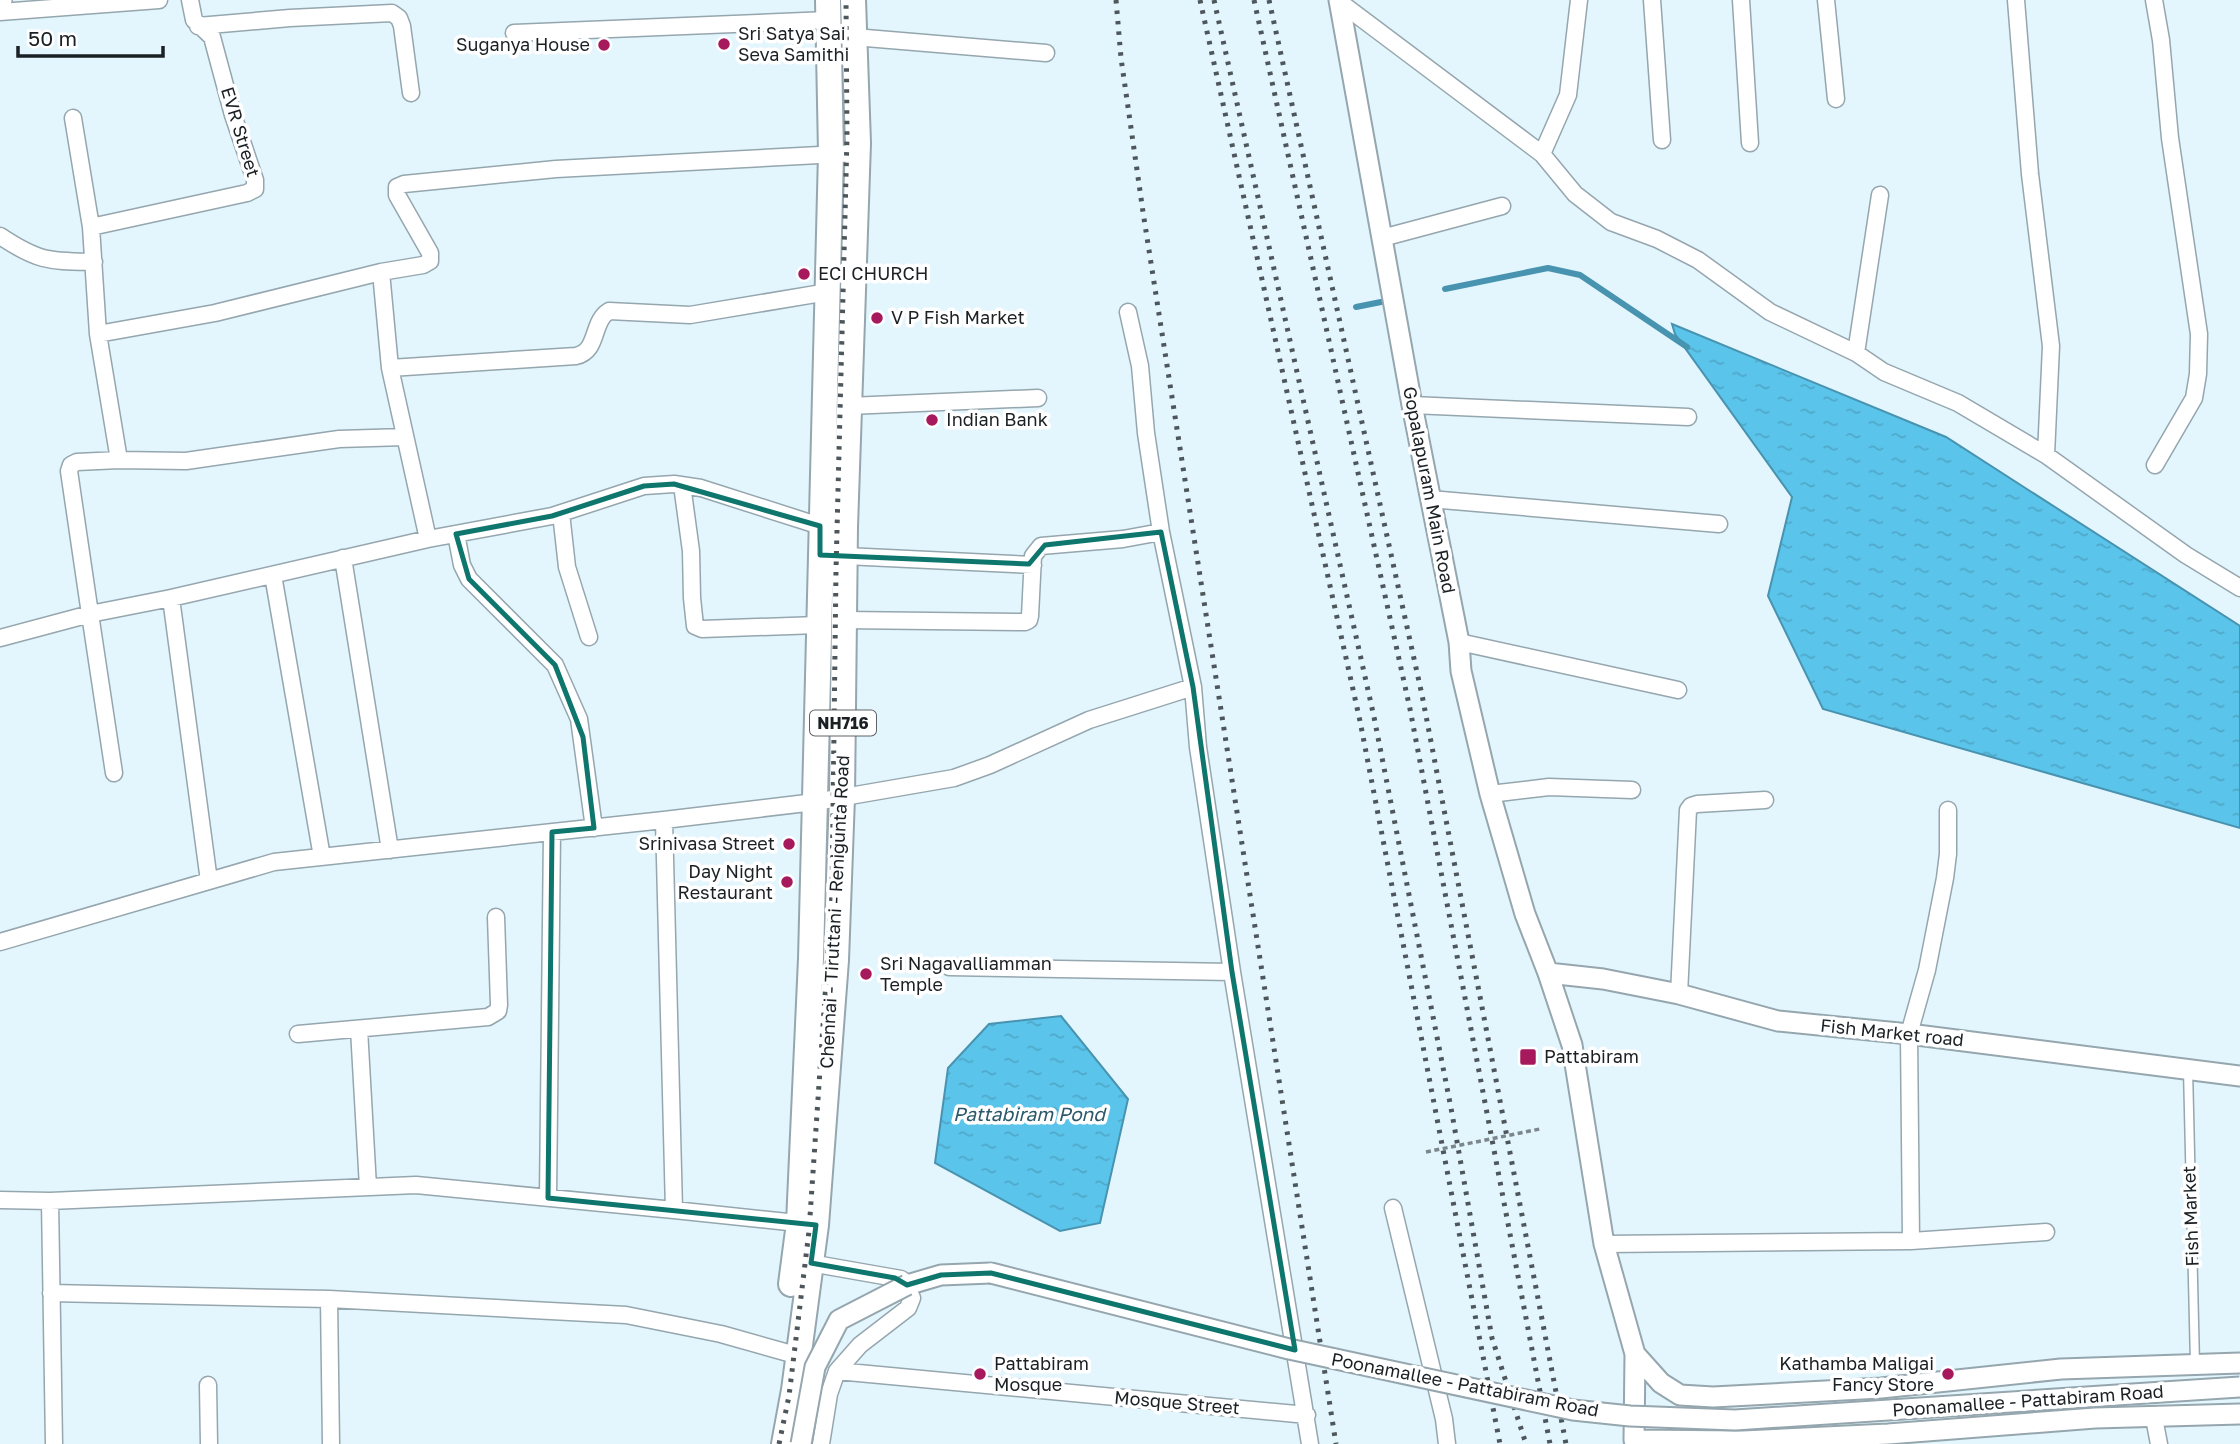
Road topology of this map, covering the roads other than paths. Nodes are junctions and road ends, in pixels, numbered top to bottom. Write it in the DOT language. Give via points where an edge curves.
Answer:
graph roads {
  1 [pos="159,0"];
  2 [pos="190,0"];
  3 [pos="853,0"];
  4 [pos="1579,0"];
  5 [pos="1652,0"];
  6 [pos="1741,0"];
  7 [pos="1826,0"];
  8 [pos="2016,0"];
  9 [pos="2154,0"];
  10 [pos="1340,2"];
  11 [pos="828,10"];
  12 [pos="0,12"];
  13 [pos="198,26"];
  14 [pos="514,33"];
  15 [pos="854,37"];
  16 [pos="1046,53"];
  17 [pos="411,93"];
  18 [pos="1836,99"];
  19 [pos="73,118"];
  20 [pos="1662,140"];
  21 [pos="1750,143"];
  22 [pos="831,153"];
  23 [pos="858,153"];
  24 [pos="1542,154"];
  25 [pos="1880,195"];
  26 [pos="1502,206"];
  27 [pos="91,227"];
  28 [pos="0,236"];
  29 [pos="1382,238"];
  30 [pos="94,262"];
  31 [pos="382,272"];
  32 [pos="828,292"];
  33 [pos="1128,312"];
  34 [pos="98,334"];
  35 [pos="1856,353"];
  36 [pos="390,368"];
  37 [pos="1038,398"];
  38 [pos="1412,405"];
  39 [pos="849,406"];
  40 [pos="1688,417"];
  41 [pos="405,437"];
  42 [pos="2046,455"];
  43 [pos="119,460"];
  44 [pos="2155,465"];
  45 [pos="681,485"];
  46 [pos="1430,499"];
  47 [pos="561,513"];
  48 [pos="1719,524"];
  49 [pos="820,526"];
  50 [pos="1161,532"];
  51 [pos="456,534"];
  52 [pos="428,539"];
  53 [pos="845,556"];
  54 [pos="343,558"];
  55 [pos="1032,565"];
  56 [pos="273,575"];
  57 [pos="2240,588"];
  58 [pos="171,598"];
  59 [pos="90,614"];
  60 [pos="843,620"];
  61 [pos="818,625"];
  62 [pos="589,637"];
  63 [pos="0,638"];
  64 [pos="1459,642"];
  65 [pos="1193,687"];
  66 [pos="1678,690"];
  67 [pos="114,773"];
  68 [pos="1632,790"];
  69 [pos="1490,794"];
  70 [pos="842,797"];
  71 [pos="1765,800"];
  72 [pos="815,802"];
  73 [pos="1948,810"];
  74 [pos="664,820"];
  75 [pos="594,828"];
  76 [pos="552,832"];
  77 [pos="390,850"];
  78 [pos="322,857"];
  79 [pos="209,881"];
  80 [pos="496,918"];
  81 [pos="0,942"];
  82 [pos="949,967"];
  83 [pos="1232,972"];
  84 [pos="1548,973"];
  85 [pos="1679,994"];
  86 [pos="359,1028"];
  87 [pos="298,1034"];
  88 [pos="1909,1034"];
  89 [pos="2188,1068"];
  90 [pos="2240,1076"];
  91 [pos="368,1187"];
  92 [pos="548,1198"];
  93 [pos="0,1200"];
  94 [pos="50,1201"];
  95 [pos="1394,1208"];
  96 [pos="674,1210"];
  97 [pos="807,1224"];
  98 [pos="2046,1232"];
  99 [pos="1911,1241"];
  100 [pos="1604,1244"];
  101 [pos="802,1262"];
  102 [pos="51,1293"];
  103 [pos="328,1299"];
  104 [pos="791,1354"];
  105 [pos="1635,1354"];
  106 [pos="2240,1363"];
  107 [pos="2195,1364"];
  108 [pos="837,1371"];
  109 [pos="208,1385"];
  110 [pos="2240,1387"];
  111 [pos="2240,1414"];
  112 [pos="1307,1415"];
  113 [pos="2154,1418"];
  114 [pos="1631,1442"];
  115 [pos="54,1444"];
  116 [pos="209,1444"];
  117 [pos="331,1444"];
  118 [pos="766,1444"];
  119 [pos="784,1444"];
  120 [pos="801,1444"];
  121 [pos="821,1444"];
  122 [pos="1310,1444"];
  123 [pos="1447,1444"];
  124 [pos="2159,1444"];
  1 -- 12 [label="street"];
  2 -- 13 [label="street, EVR Street"];
  3 -- 15 [label="highway, Chennai - Tiruttani - Renigunta Road / NH716"];
  4 -- 24 [label="street" via="1568,95"];
  5 -- 20 [label="street"];
  6 -- 21 [label="street"];
  7 -- 18 [label="street"];
  8 -- 42 [label="street" via="2030,174 2051,346"];
  9 -- 44 [label="street" via="2200,344 2194,398"];
  10 -- 24 [label="street"];
  10 -- 29 [label="street, Gopalapuram Main Road"];
  11 -- 14 [label="street"];
  11 -- 22 [label="highway, Chennai - Tiruttani - Renigunta Road / NH716"];
  13 -- 17 [label="street" via="392,13 402,26"];
  13 -- 27 [label="street, EVR Street" via="212,37 255,189"];
  15 -- 16 [label="street"];
  15 -- 23 [label="highway, Chennai - Tiruttani - Renigunta Road / NH716"];
  19 -- 27 [label="street"];
  22 -- 23 [label="street"];
  22 -- 31 [label="street" via="404,184 397,187 397,195 430,253 430,261"];
  22 -- 32 [label="highway, Chennai - Tiruttani - Renigunta Road / NH716"];
  23 -- 39 [label="highway, Chennai - Tiruttani - Renigunta Road / NH716"];
  24 -- 35 [label="street" via="1575,194 1611,222 1698,260 1770,313"];
  25 -- 35 [label="street"];
  26 -- 29 [label="street"];
  27 -- 30 [label="street"];
  28 -- 30 [label="street" via="25,253 49,261"];
  29 -- 38 [label="street, Gopalapuram Main Road"];
  30 -- 34 [label="street"];
  31 -- 34 [label="street" via="215,313"];
  31 -- 36 [label="street"];
  32 -- 36 [label="street" via="690,314 609,311 600,318 590,348 576,356"];
  32 -- 49 [label="highway, Chennai - Tiruttani - Renigunta Road / NH716"];
  33 -- 50 [label="street" via="1140,366"];
  34 -- 43 [label="street"];
  35 -- 42 [label="street" via="1884,372 1958,403"];
  36 -- 41 [label="street"];
  37 -- 39 [label="street"];
  38 -- 40 [label="street"];
  38 -- 46 [label="street, Gopalapuram Main Road"];
  39 -- 53 [label="highway, Chennai - Tiruttani - Renigunta Road / NH716"];
  41 -- 43 [label="street" via="339,439 186,461"];
  41 -- 52 [label="street"];
  42 -- 57 [label="street"];
  43 -- 59 [label="street" via="77,462 69,471"];
  45 -- 47 [label="street" via="645,486"];
  45 -- 49 [label="street"];
  45 -- 61 [label="street" via="695,626"];
  46 -- 48 [label="street"];
  46 -- 64 [label="street, Gopalapuram Main Road"];
  47 -- 51 [label="street"];
  47 -- 62 [label="street" via="566,567"];
  49 -- 61 [label="highway, Chennai - Tiruttani - Renigunta Road / NH716"];
  50 -- 55 [label="street" via="1045,545 1036,550"];
  50 -- 65 [label="street"];
  51 -- 52 [label="street"];
  51 -- 75 [label="street" via="468,579 555,665 579,719"];
  52 -- 54 [label="street"];
  53 -- 55 [label="street"];
  53 -- 60 [label="highway, Chennai - Tiruttani - Renigunta Road / NH716"];
  54 -- 56 [label="street"];
  54 -- 77 [label="street"];
  55 -- 60 [label="street" via="1030,616 1025,622"];
  56 -- 58 [label="street"];
  56 -- 78 [label="street"];
  58 -- 59 [label="street"];
  58 -- 79 [label="street"];
  59 -- 63 [label="street"];
  59 -- 67 [label="street"];
  60 -- 70 [label="highway, Chennai - Tiruttani - Renigunta Road / NH716"];
  61 -- 72 [label="highway, Chennai - Tiruttani - Renigunta Road / NH716"];
  64 -- 66 [label="street"];
  64 -- 69 [label="street, Gopalapuram Main Road" via="1461,671"];
  65 -- 70 [label="street" via="1089,720 954,778"];
  65 -- 83 [label="street"];
  68 -- 69 [label="street" via="1549,787"];
  69 -- 84 [label="street, Gopalapuram Main Road" via="1525,914"];
  70 -- 72 [label="street"];
  70 -- 97 [label="highway, Chennai - Tiruttani - Renigunta Road / NH716" via="836,960"];
  71 -- 85 [label="street" via="1697,804 1688,810"];
  72 -- 74 [label="street"];
  72 -- 97 [label="highway, Chennai - Tiruttani - Renigunta Road / NH716"];
  73 -- 88 [label="street" via="1945,878"];
  74 -- 75 [label="street"];
  74 -- 96 [label="street"];
  75 -- 76 [label="street"];
  76 -- 77 [label="street"];
  76 -- 92 [label="street"];
  77 -- 78 [label="street"];
  78 -- 79 [label="street" via="274,862"];
  79 -- 81 [label="street"];
  80 -- 86 [label="street" via="499,1005 494,1014"];
  82 -- 83 [label="street"];
  83 -- 112 [label="street"];
  84 -- 85 [label="street, Fish Market road"];
  84 -- 100 [label="street, Gopalapuram Main Road" via="1572,1045"];
  85 -- 88 [label="street, Fish Market road" via="1778,1021"];
  86 -- 87 [label="street"];
  86 -- 91 [label="street"];
  88 -- 89 [label="street, Fish Market road"];
  88 -- 99 [label="street"];
  89 -- 90 [label="street, Fish Market road"];
  89 -- 107 [label="lane, Fish Market"];
  91 -- 92 [label="street" via="415,1185"];
  91 -- 94 [label="street"];
  92 -- 96 [label="street"];
  93 -- 94 [label="street"];
  94 -- 102 [label="street"];
  95 -- 123 [label="street"];
  96 -- 97 [label="street"];
  97 -- 101 [label="highway, Chennai - Tiruttani - Renigunta Road / NH716"];
  98 -- 99 [label="street"];
  99 -- 100 [label="street"];
  100 -- 105 [label="street, Gopalapuram Main Road"];
  101 -- 104 [label="highway, Chennai - Tiruttani - Renigunta Road / NH716"];
  101 -- 108 [label="street" via="901,1279 912,1298 908,1308 860,1345"];
  102 -- 103 [label="street"];
  102 -- 115 [label="street"];
  103 -- 104 [label="street" via="626,1315"];
  103 -- 117 [label="street"];
  104 -- 118 [label="highway, Chennai - Tiruttani - Renigunta Road / NH716"];
  104 -- 119 [label="highway, Chennai - Tiruttani - Renigunta Road / NH716"];
  105 -- 107 [label="street" via="1661,1383 1680,1395 1713,1397 1881,1388 2061,1369"];
  105 -- 114 [label="street"];
  106 -- 107 [label="street"];
  108 -- 112 [label="street, Mosque Street"];
  108 -- 121 [label="street"];
  109 -- 116 [label="street"];
  110 -- 120 [label="street, Poonamallee - Pattabiram Road, bridge" via="1735,1420 1630,1416 1573,1410 1289,1349 991,1273 941,1275 907,1285 839,1320 815,1367"];
  111 -- 113 [label="street"];
  112 -- 122 [label="street"];
  113 -- 114 [label="street" via="1743,1441"];
  113 -- 124 [label="street"];
}
